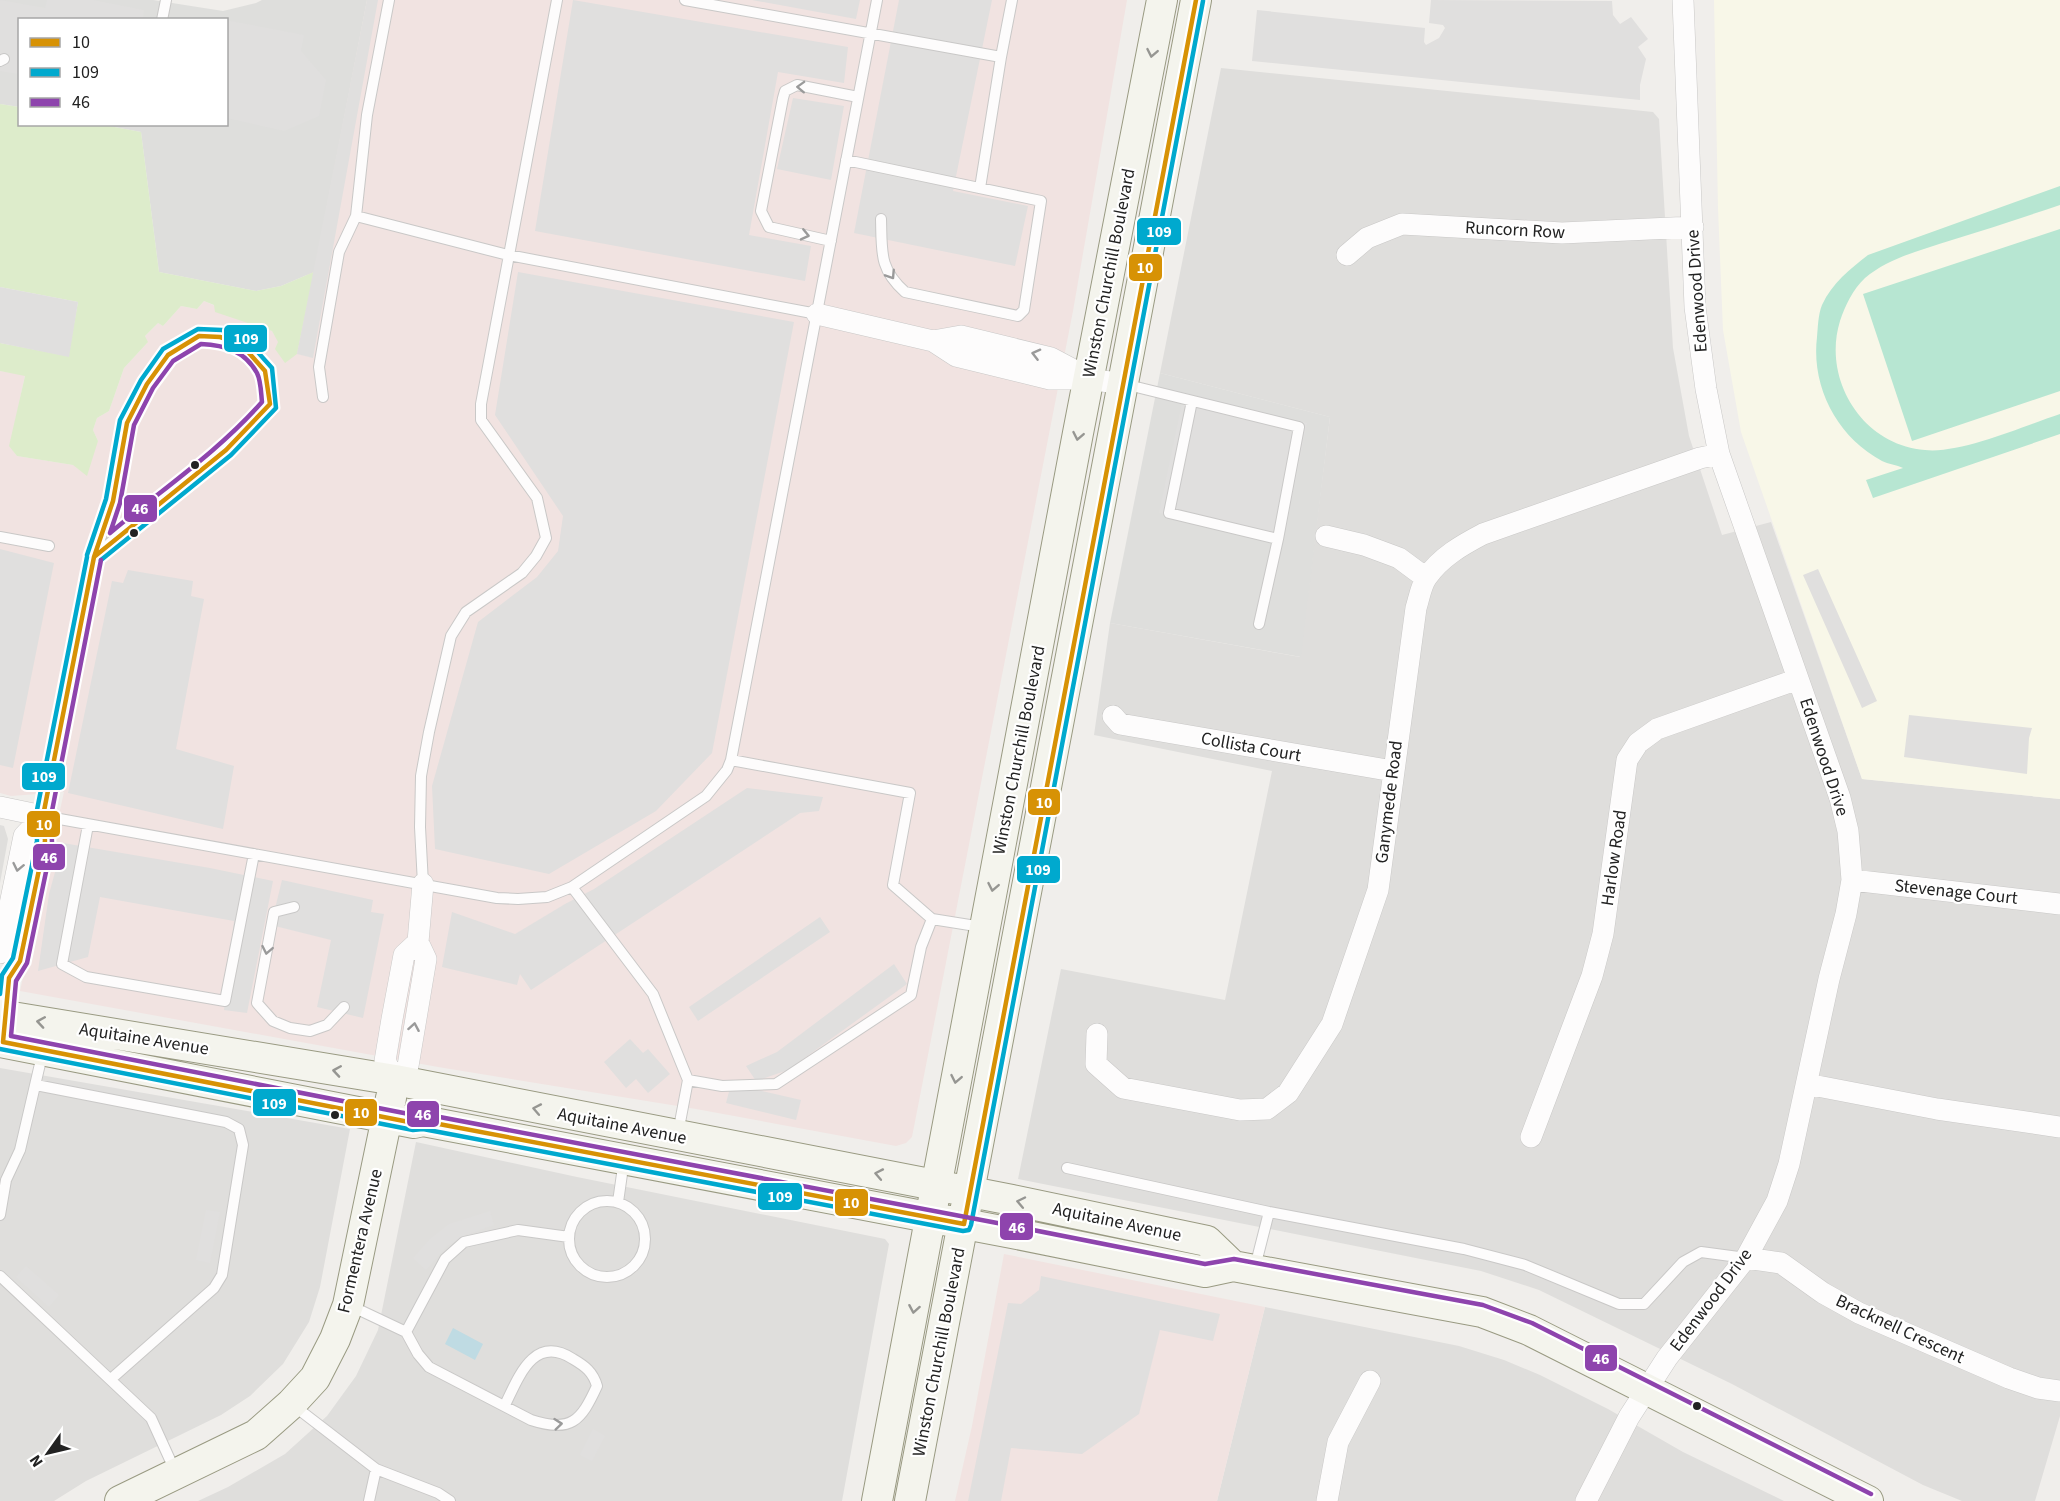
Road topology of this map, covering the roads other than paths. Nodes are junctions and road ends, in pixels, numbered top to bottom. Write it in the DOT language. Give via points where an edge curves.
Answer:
graph roads {
  1 [pos="166,0"];
  2 [pos="388,0"];
  3 [pos="557,0"];
  4 [pos="685,0"];
  5 [pos="877,0"];
  6 [pos="1012,0"];
  7 [pos="1162,0"];
  8 [pos="1196,0"];
  9 [pos="1683,0"];
  10 [pos="162,18"];
  11 [pos="871,33"];
  12 [pos="1000,57"];
  13 [pos="858,97"];
  14 [pos="846,160"];
  15 [pos="980,188"];
  16 [pos="356,216"];
  17 [pos="881,219"];
  18 [pos="1693,227"];
  19 [pos="831,241"];
  20 [pos="508,255"];
  21 [pos="1347,255"];
  22 [pos="817,314"];
  23 [pos="1089,379"];
  24 [pos="1123,384"];
  25 [pos="323,397"];
  26 [pos="1192,401"];
  27 [pos="1719,454"];
  28 [pos="1326,536"];
  29 [pos="0,537"];
  30 [pos="1278,539"];
  31 [pos="49,546"];
  32 [pos="94,557"];
  33 [pos="1426,578"];
  34 [pos="1259,624"];
  35 [pos="1798,679"];
  36 [pos="1113,716"];
  37 [pos="731,760"];
  38 [pos="1393,771"];
  39 [pos="0,807"];
  40 [pos="43,816"];
  41 [pos="88,825"];
  42 [pos="254,854"];
  43 [pos="1852,880"];
  44 [pos="423,884"];
  45 [pos="572,887"];
  46 [pos="2060,904"];
  47 [pos="294,906"];
  48 [pos="932,919"];
  49 [pos="986,927"];
  50 [pos="0,953"];
  51 [pos="4,969"];
  52 [pos="344,1007"];
  53 [pos="2,1029"];
  54 [pos="1097,1034"];
  55 [pos="44,1050"];
  56 [pos="395,1080"];
  57 [pos="688,1080"];
  58 [pos="1807,1083"];
  59 [pos="36,1085"];
  60 [pos="387,1118"];
  61 [pos="2060,1127"];
  62 [pos="677,1136"];
  63 [pos="1531,1137"];
  64 [pos="624,1160"];
  65 [pos="1068,1168"];
  66 [pos="937,1185"];
  67 [pos="969,1192"];
  68 [pos="618,1203"];
  69 [pos="1269,1212"];
  70 [pos="0,1215"];
  71 [pos="931,1218"];
  72 [pos="963,1224"];
  73 [pos="569,1237"];
  74 [pos="1746,1258"];
  75 [pos="1244,1268"];
  76 [pos="0,1276"];
  77 [pos="348,1305"];
  78 [pos="406,1332"];
  79 [pos="111,1379"];
  80 [pos="1370,1381"];
  81 [pos="1647,1389"];
  82 [pos="2060,1391"];
  83 [pos="291,1404"];
  84 [pos="505,1405"];
  85 [pos="376,1469"];
  86 [pos="176,1474"];
  87 [pos="120,1501"];
  88 [pos="369,1501"];
  89 [pos="450,1501"];
  90 [pos="878,1501"];
  91 [pos="910,1501"];
  92 [pos="1327,1501"];
  93 [pos="1586,1501"];
  94 [pos="1868,1501"];
  1 -- 10 [label="lane"];
  2 -- 16 [label="lane" via="367,115"];
  3 -- 20 [label="lane"];
  4 -- 11 [label="lane"];
  5 -- 11 [label="lane"];
  6 -- 12 [label="lane"];
  7 -- 23 [label="street, Winston Churchill Boulevard, one-way"];
  8 -- 24 [label="street, Winston Churchill Boulevard"];
  9 -- 18 [label="street, Edenwood Drive"];
  11 -- 12 [label="lane"];
  11 -- 13 [label="lane"];
  12 -- 15 [label="lane"];
  13 -- 14 [label="lane"];
  13 -- 19 [label="lane, one-way" via="797,85 785,91 761,211 769,227"];
  14 -- 15 [label="lane"];
  14 -- 19 [label="lane"];
  17 -- 15 [label="lane, one-way" via="884,264 905,292 1018,316 1024,310 1041,201"];
  16 -- 20 [label="lane"];
  16 -- 25 [label="lane" via="339,252 319,367"];
  18 -- 21 [label="street, Runcorn Row" via="1562,233 1402,224 1367,238"];
  18 -- 27 [label="street, Edenwood Drive" via="1698,335"];
  19 -- 22 [label="lane"];
  20 -- 22 [label="lane"];
  20 -- 44 [label="lane" via="481,420 537,498 546,538 522,573 466,612 451,636 421,776"];
  22 -- 23 [label="street" via="933,341 966,359 1050,379"];
  22 -- 37 [label="lane"];
  23 -- 24 [label="street"];
  23 -- 49 [label="street, Winston Churchill Boulevard, one-way"];
  24 -- 26 [label="lane"];
  24 -- 67 [label="street, Winston Churchill Boulevard"];
  26 -- 30 [label="lane" via="1299,427"];
  26 -- 30 [label="lane" via="1169,513"];
  27 -- 33 [label="street, Ganymede Road" via="1483,534 1461,545"];
  27 -- 35 [label="street, Edenwood Drive"];
  28 -- 33 [label="street" via="1399,558"];
  29 -- 31 [label="lane"];
  30 -- 34 [label="lane"];
  32 -- 32 [label="lane" via="249,430 270,404 265,371 241,344 199,336 168,355 147,384 127,423 113,501"];
  32 -- 40 [label="lane"];
  33 -- 38 [label="street, Ganymede Road" via="1416,608"];
  35 -- 43 [label="street, Edenwood Drive" via="1840,798 1848,831"];
  35 -- 63 [label="street, Harlow Road" via="1657,729 1638,743 1627,760 1603,934 1592,976"];
  36 -- 38 [label="street, Collista Court" via="1120,724"];
  37 -- 45 [label="lane" via="728,770 706,796"];
  37 -- 48 [label="lane" via="910,793 893,885"];
  38 -- 54 [label="street, Ganymede Road" via="1378,890 1332,1024 1288,1093 1267,1109 1240,1110 1123,1088 1096,1064"];
  39 -- 40 [label="street"];
  40 -- 41 [label="lane"];
  40 -- 50 [label="street, one-way" via="24,836"];
  40 -- 51 [label="street" via="45,842 20,961"];
  41 -- 42 [label="lane"];
  41 -- 42 [label="lane" via="62,964 86,977 225,1001"];
  42 -- 44 [label="lane"];
  43 -- 46 [label="street, Stevenage Court"];
  43 -- 58 [label="street, Edenwood Drive"];
  44 -- 45 [label="lane" via="519,899 547,897"];
  44 -- 56 [label="street" via="418,942 404,954 385,1061"];
  45 -- 57 [label="lane" via="653,994"];
  47 -- 52 [label="lane, one-way" via="274,912 257,1003 273,1020 310,1031 327,1025"];
  48 -- 49 [label="lane"];
  48 -- 57 [label="lane" via="921,947 911,995 892,1008 776,1084 722,1086"];
  49 -- 66 [label="street, Winston Churchill Boulevard, one-way"];
  51 -- 53 [label="street"];
  53 -- 55 [label="street, Aquitaine Avenue"];
  56 -- 53 [label="street, Aquitaine Avenue, one-way"];
  55 -- 59 [label="lane"];
  55 -- 60 [label="street, Aquitaine Avenue"];
  56 -- 60 [label="street, Formentera Avenue"];
  62 -- 56 [label="street, Aquitaine Avenue, one-way"];
  57 -- 62 [label="lane"];
  58 -- 61 [label="street" via="1936,1109"];
  58 -- 74 [label="street, Edenwood Drive" via="1777,1201"];
  59 -- 70 [label="lane" via="20,1150 6,1180"];
  59 -- 79 [label="lane" via="226,1122 239,1129 243,1145 222,1275 214,1288"];
  60 -- 64 [label="street, Aquitaine Avenue" via="423,1121"];
  60 -- 77 [label="street, Formentera Avenue"];
  66 -- 62 [label="street, Aquitaine Avenue, one-way"];
  64 -- 68 [label="lane"];
  64 -- 71 [label="street, Aquitaine Avenue"];
  65 -- 69 [label="lane"];
  66 -- 67 [label="street, Aquitaine Avenue"];
  66 -- 71 [label="street, Winston Churchill Boulevard"];
  67 -- 72 [label="street, Winston Churchill Boulevard"];
  75 -- 67 [label="street, Aquitaine Avenue, one-way" via="1207,1240"];
  68 -- 73 [label="lane" via="595,1202 585,1208 577,1215"];
  68 -- 73 [label="lane" via="630,1208 644,1230 645,1243 634,1266 623,1273 597,1276 576,1261"];
  69 -- 74 [label="lane" via="1464,1249 1525,1265 1619,1304 1644,1304 1683,1262 1701,1252"];
  69 -- 75 [label="lane"];
  71 -- 72 [label="street, Aquitaine Avenue"];
  71 -- 90 [label="street, Winston Churchill Boulevard, one-way"];
  72 -- 75 [label="street, Aquitaine Avenue" via="1205,1272"];
  72 -- 91 [label="street, Winston Churchill Boulevard"];
  73 -- 78 [label="lane" via="518,1230 464,1242 445,1259"];
  74 -- 81 [label="street, Edenwood Drive"];
  74 -- 82 [label="street, Bracknell Crescent" via="1781,1263 1859,1313 2009,1378"];
  75 -- 81 [label="street, Aquitaine Avenue" via="1482,1312 1529,1330"];
  76 -- 79 [label="lane"];
  77 -- 78 [label="lane"];
  77 -- 83 [label="street, Formentera Avenue" via="315,1378"];
  78 -- 84 [label="lane" via="429,1367"];
  79 -- 86 [label="lane" via="151,1418"];
  80 -- 92 [label="street" via="1338,1442"];
  81 -- 93 [label="street, Edenwood Drive"];
  81 -- 94 [label="street, Aquitaine Avenue"];
  83 -- 85 [label="lane"];
  83 -- 86 [label="street, Formentera Avenue" via="256,1436"];
  84 -- 84 [label="lane, one-way" via="531,1420 561,1426 581,1415 597,1386 595,1377 564,1353 544,1352 523,1368"];
  85 -- 88 [label="lane"];
  85 -- 89 [label="lane"];
  86 -- 87 [label="street, Formentera Avenue"];
}
